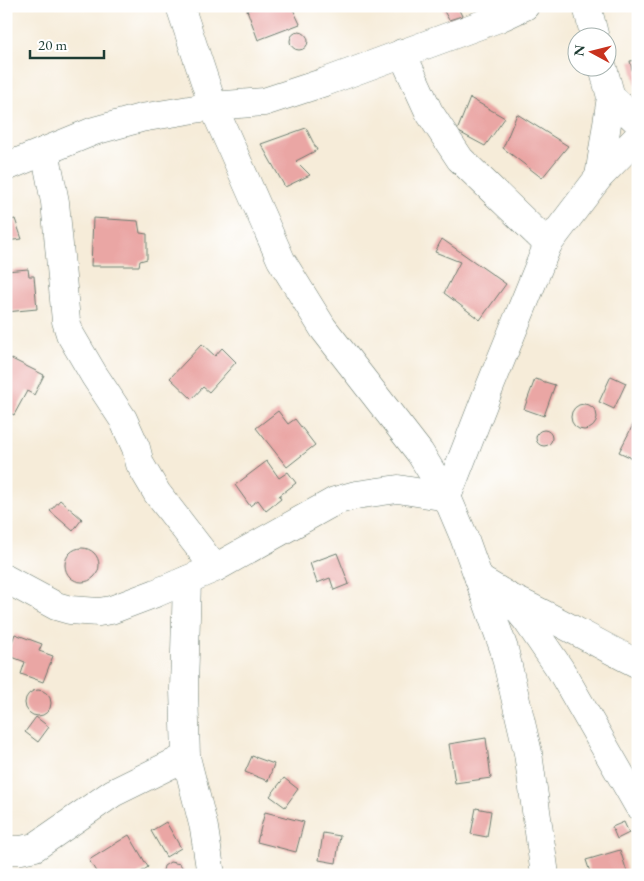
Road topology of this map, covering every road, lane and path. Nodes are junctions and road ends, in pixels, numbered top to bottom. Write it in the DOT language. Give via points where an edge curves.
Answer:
graph roads {
  1 [pos="180,6"];
  2 [pos="525,6"];
  3 [pos="587,6"];
  4 [pos="592,28"];
  5 [pos="402,53"];
  6 [pos="606,78"];
  7 [pos="611,96"];
  8 [pos="213,106"];
  9 [pos="638,122"];
  10 [pos="638,137"];
  11 [pos="45,151"];
  12 [pos="6,167"];
  13 [pos="599,177"];
  14 [pos="548,244"];
  15 [pos="447,497"];
  16 [pos="215,568"];
  17 [pos="6,579"];
  18 [pos="479,579"];
  19 [pos="187,580"];
  20 [pos="506,595"];
  21 [pos="638,664"];
  22 [pos="186,757"];
  23 [pos="638,805"];
  24 [pos="6,850"];
  25 [pos="210,875"];
  26 [pos="545,875"];
  1 -- 8 [label="street"];
  2 -- 5 [label="street"];
  3 -- 4 [label="street"];
  5 -- 8 [label="street" via="264,102"];
  5 -- 14 [label="street" via="429,112 460,159"];
  6 -- 7 [label="street"];
  7 -- 9 [label="street"];
  7 -- 13 [label="street"];
  8 -- 11 [label="street" via="141,118 94,131"];
  8 -- 15 [label="street" via="281,260 323,328 420,453"];
  10 -- 13 [label="street"];
  11 -- 12 [label="street"];
  11 -- 16 [label="street" via="55,202 66,321 70,334 124,419 140,464 157,493"];
  13 -- 14 [label="street"];
  14 -- 15 [label="street"];
  15 -- 16 [label="street" via="398,489 335,501"];
  15 -- 18 [label="street"];
  16 -- 19 [label="street"];
  17 -- 19 [label="street" via="56,606 87,612 111,610"];
  18 -- 20 [label="street"];
  18 -- 26 [label="street" via="504,649 528,753"];
  19 -- 22 [label="street"];
  20 -- 21 [label="street"];
  20 -- 23 [label="street" via="560,669"];
  22 -- 24 [label="street" via="113,793 35,847"];
  22 -- 25 [label="street" via="204,828"];
}
